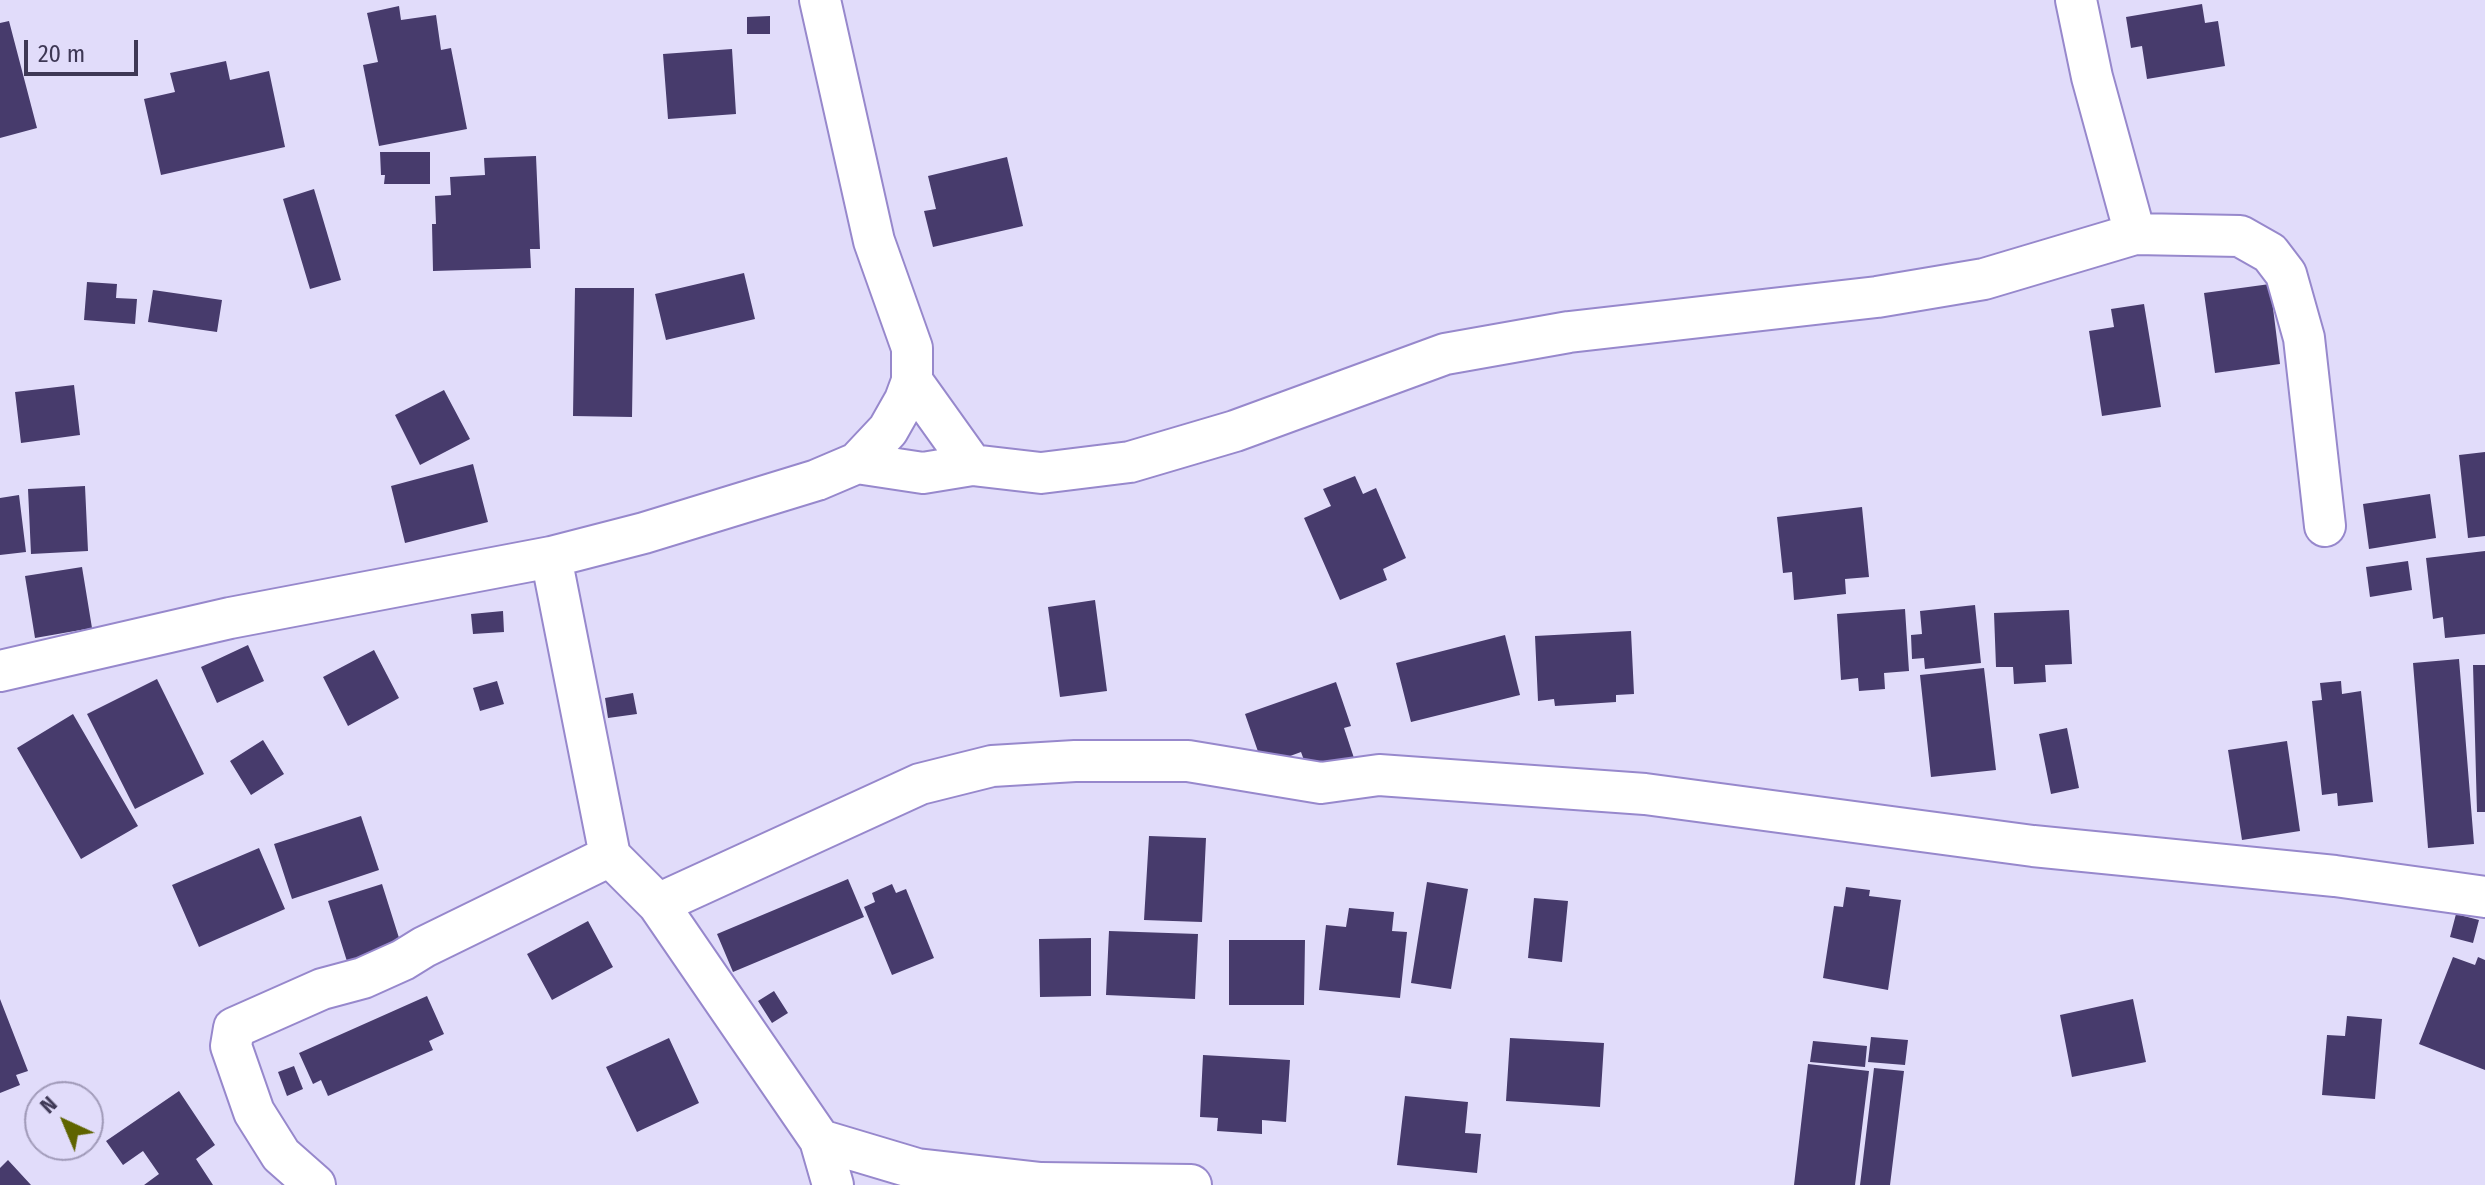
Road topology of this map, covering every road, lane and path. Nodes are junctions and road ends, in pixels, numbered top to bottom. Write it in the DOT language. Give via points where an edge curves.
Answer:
graph roads {
  1 [pos="820,0"];
  2 [pos="2076,0"];
  3 [pos="2135,234"];
  4 [pos="912,381"];
  5 [pos="857,463"];
  6 [pos="972,465"];
  7 [pos="2325,526"];
  8 [pos="551,557"];
  9 [pos="0,671"];
  10 [pos="610,856"];
  11 [pos="2485,897"];
  12 [pos="658,904"];
  13 [pos="820,1140"];
  14 [pos="315,1185"];
  15 [pos="833,1185"];
  16 [pos="1191,1185"];
  1 -- 4 [label="street" via="874,241 912,348"];
  2 -- 3 [label="street"];
  3 -- 6 [label="street" via="1984,279 1877,297 1569,332 1445,354 1235,431 1130,462 1041,473"];
  3 -- 7 [label="street" via="2240,236 2270,253 2286,274 2304,338"];
  4 -- 5 [label="street" via="888,430"];
  4 -- 6 [label="street"];
  5 -- 6 [label="street" via="923,473"];
  5 -- 8 [label="street" via="817,480"];
  8 -- 9 [label="street" via="230,618"];
  8 -- 10 [label="street"];
  10 -- 12 [label="street"];
  10 -- 14 [label="street" via="403,960 234,1028 231,1046 254,1112 281,1155"];
  11 -- 12 [label="street" via="2335,876 2033,846 1645,794 1379,775 1321,783 1188,761 1075,761 992,766 920,784"];
  12 -- 13 [label="street"];
  13 -- 15 [label="street"];
  13 -- 16 [label="street" via="917,1169 1041,1183"];
}
